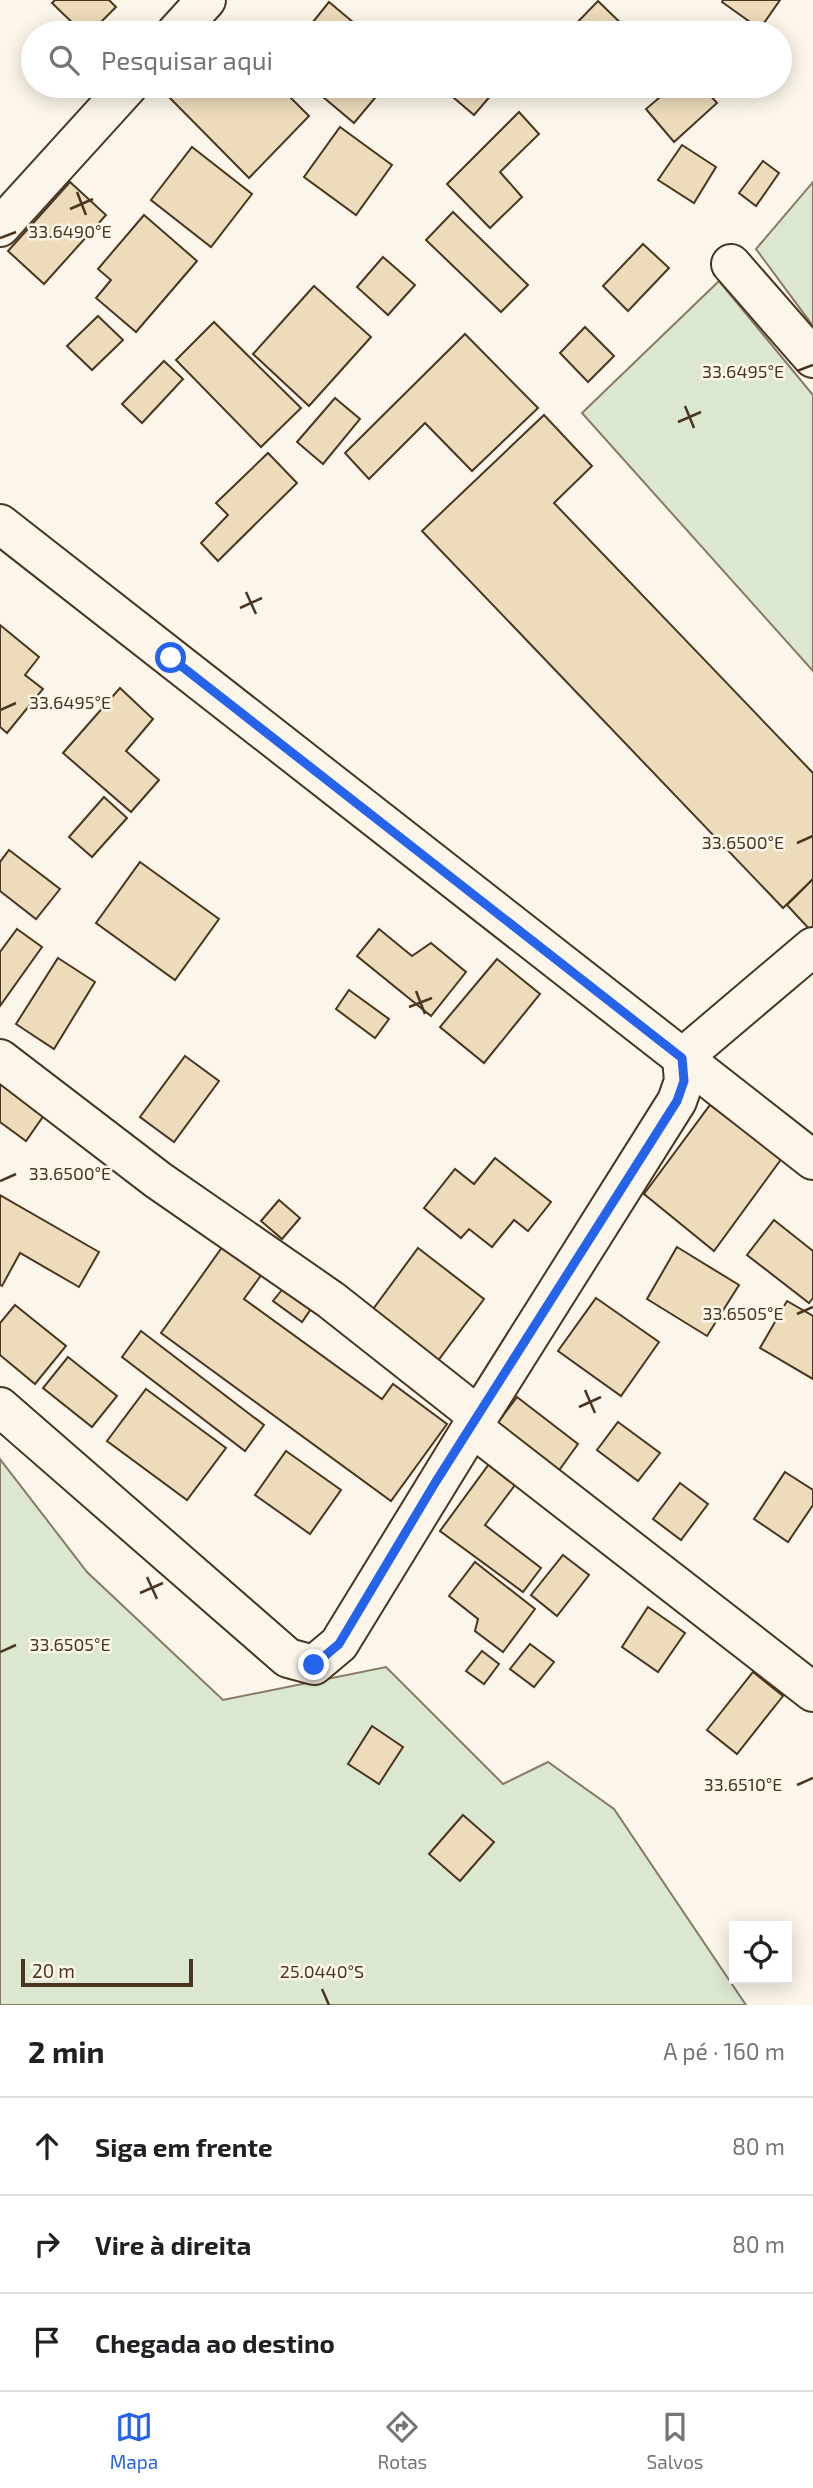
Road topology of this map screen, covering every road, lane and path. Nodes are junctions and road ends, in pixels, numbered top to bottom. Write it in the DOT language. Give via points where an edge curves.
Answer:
graph roads {
  1 [pos="206,0"];
  2 [pos="187,21"];
  3 [pos="117,98"];
  4 [pos="0,227"];
  5 [pos="731,264"];
  6 [pos="813,358"];
  7 [pos="0,524"];
  8 [pos="813,947"];
  9 [pos="682,1058"];
  10 [pos="0,1059"];
  11 [pos="813,1160"];
  12 [pos="0,1407"];
  13 [pos="475,1422"];
  14 [pos="813,1692"];
  1 -- 2 [label="street"];
  3 -- 4 [label="street"];
  5 -- 6 [label="street"];
  7 -- 9 [label="street"];
  8 -- 9 [label="street"];
  9 -- 11 [label="street"];
  9 -- 13 [label="street" via="684,1081 677,1101"];
  10 -- 13 [label="street" via="159,1180 331,1300"];
  12 -- 13 [label="street" via="288,1658 314,1665 339,1644"];
  13 -- 14 [label="street"];
}
